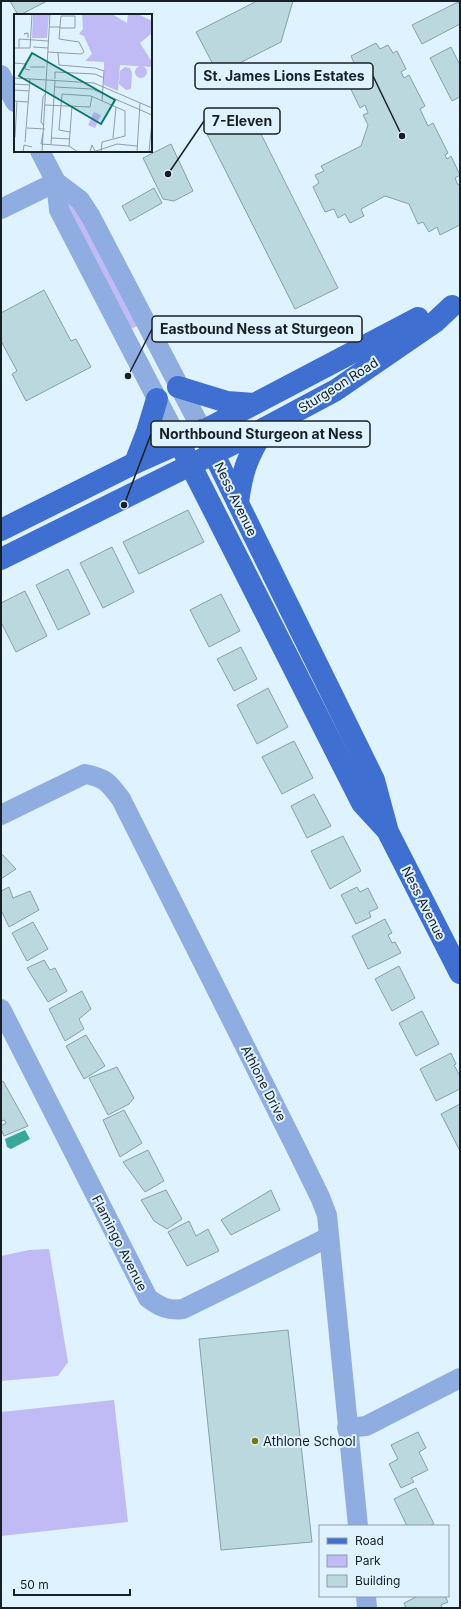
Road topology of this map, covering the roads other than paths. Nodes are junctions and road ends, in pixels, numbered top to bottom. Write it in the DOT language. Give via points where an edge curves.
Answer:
graph roads {
  1 [pos="1,75"];
  2 [pos="14,100"];
  3 [pos="41,152"];
  4 [pos="56,182"];
  5 [pos="1,209"];
  6 [pos="456,304"];
  7 [pos="178,387"];
  8 [pos="157,399"];
  9 [pos="254,404"];
  10 [pos="265,428"];
  11 [pos="202,430"];
  12 [pos="180,443"];
  13 [pos="214,453"];
  14 [pos="134,463"];
  15 [pos="191,464"];
  16 [pos="238,503"];
  17 [pos="1,530"];
  18 [pos="1,560"];
  19 [pos="1,816"];
  20 [pos="388,832"];
  21 [pos="460,974"];
  22 [pos="1,1009"];
  23 [pos="7,1036"];
  24 [pos="329,1237"];
  25 [pos="460,1378"];
  26 [pos="347,1428"];
  27 [pos="358,1525"];
  28 [pos="366,1597"];
  29 [pos="367,1608"];
  1 -- 2 [label="street"];
  3 -- 4 [label="street, Ness Avenue"];
  4 -- 5 [label="street"];
  4 -- 7 [label="street, Ness Avenue" via="80,200 91,217"];
  4 -- 8 [label="street, Ness Avenue" via="59,210"];
  6 -- 9 [label="main road, Sturgeon Road" via="431,312"];
  6 -- 10 [label="main road, Sturgeon Road" via="435,322 336,390"];
  7 -- 9 [label="main road" via="227,402"];
  7 -- 11 [label="street, Ness Avenue"];
  8 -- 12 [label="street, Ness Avenue"];
  8 -- 14 [label="main road"];
  9 -- 11 [label="main road, Sturgeon Road"];
  10 -- 13 [label="main road, Sturgeon Road"];
  10 -- 16 [label="main road" via="244,466"];
  11 -- 12 [label="main road, Sturgeon Road"];
  11 -- 13 [label="main road, Ness Avenue"];
  12 -- 14 [label="main road, Sturgeon Road"];
  12 -- 15 [label="main road, Ness Avenue"];
  13 -- 15 [label="main road, Sturgeon Road"];
  13 -- 16 [label="main road, Ness Avenue"];
  14 -- 17 [label="main road, Sturgeon Road"];
  15 -- 18 [label="main road, Sturgeon Road"];
  15 -- 20 [label="main road, Ness Avenue" via="362,803"];
  16 -- 20 [label="main road, Ness Avenue" via="374,780"];
  19 -- 24 [label="street, Athlone Drive" via="85,774 99,776 109,782 121,799 317,1190 326,1215"];
  20 -- 21 [label="main road, Ness Avenue"];
  22 -- 23 [label="street, Flamingo Avenue"];
  23 -- 24 [label="street, Flamingo Avenue" via="148,1298 161,1307 183,1309"];
  24 -- 26 [label="street, Athlone Drive"];
  25 -- 26 [label="street" via="366,1426"];
  26 -- 27 [label="street, Athlone Drive"];
  28 -- 29 [label="street"];
}
